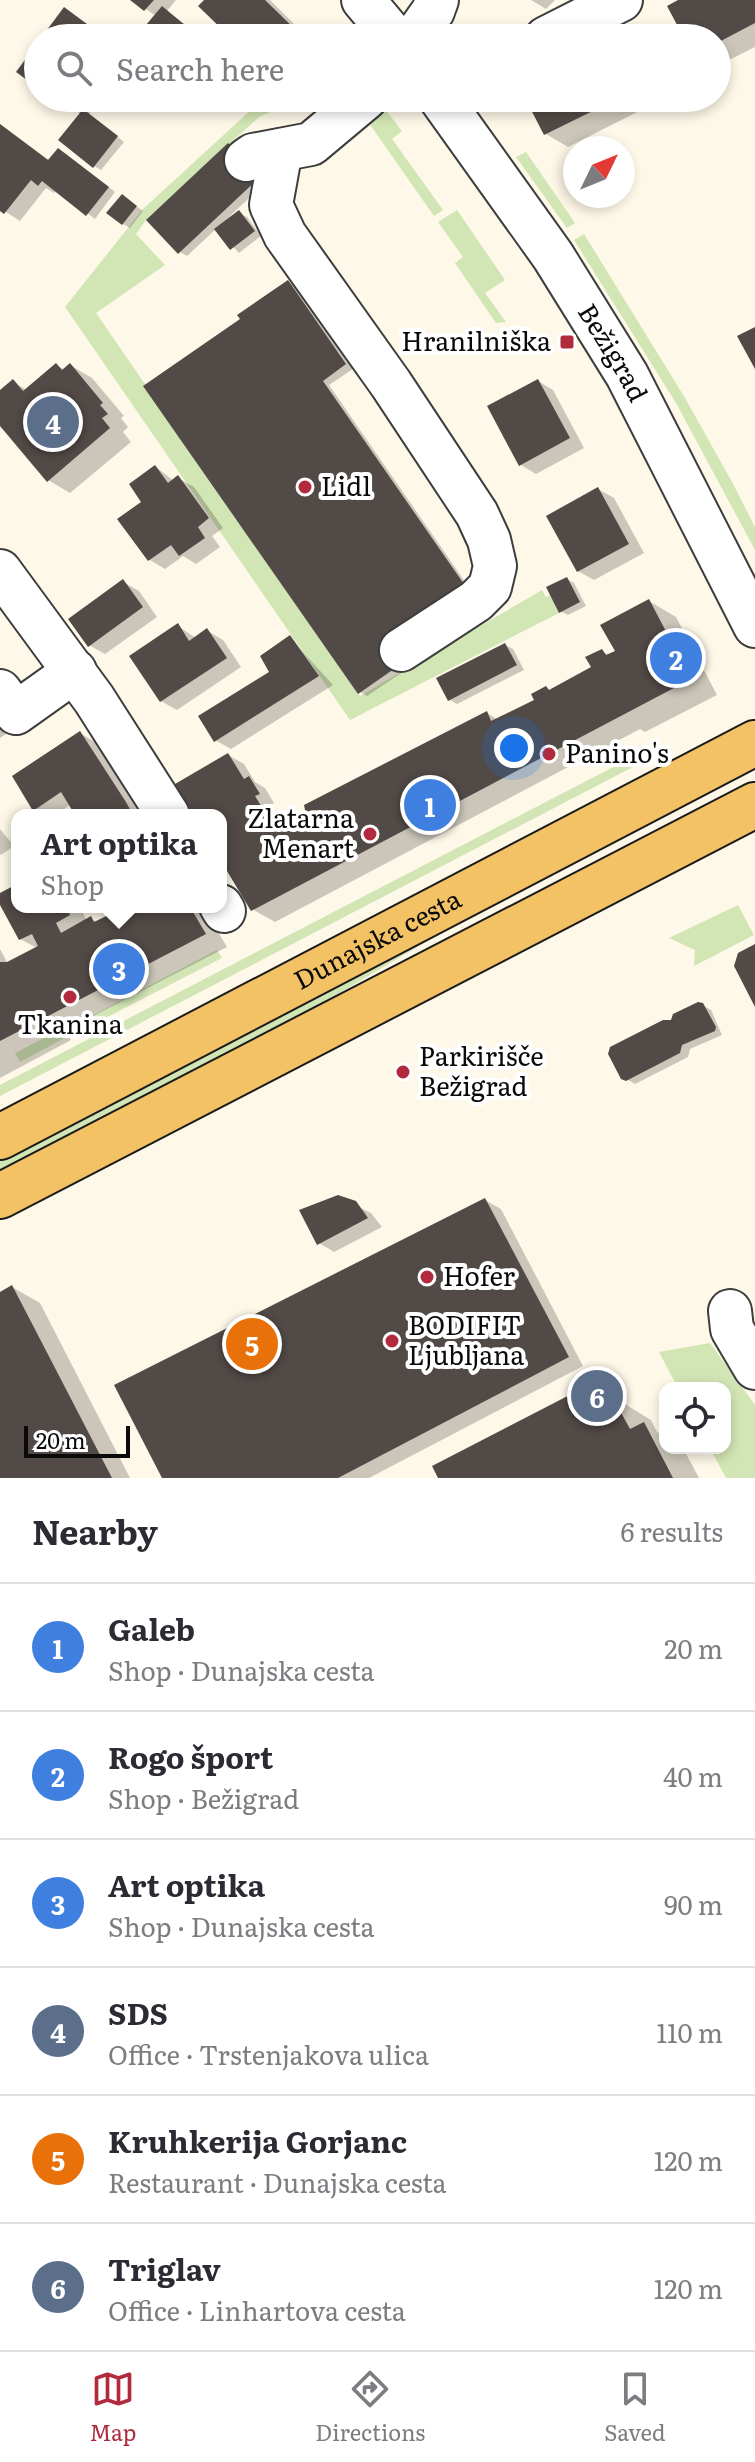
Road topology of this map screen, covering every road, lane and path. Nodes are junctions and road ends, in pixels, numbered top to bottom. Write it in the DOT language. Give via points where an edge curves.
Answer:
graph roads {
  1 [pos="363,0"];
  2 [pos="437,0"];
  3 [pos="621,0"];
  4 [pos="383,24"];
  5 [pos="424,24"];
  6 [pos="574,24"];
  7 [pos="310,112"];
  8 [pos="349,112"];
  9 [pos="450,112"];
  10 [pos="272,153"];
  11 [pos="0,571"];
  12 [pos="755,626"];
  13 [pos="401,650"];
  14 [pos="75,671"];
  15 [pos="0,691"];
  16 [pos="755,743"];
  17 [pos="755,805"];
  18 [pos="164,809"];
  19 [pos="0,1137"];
  20 [pos="0,1196"];
  21 [pos="730,1311"];
  22 [pos="755,1368"];
  1 -- 4 [label="street"];
  2 -- 5 [label="street"];
  3 -- 6 [label="street"];
  7 -- 10 [label="street"];
  8 -- 10 [label="street" via="311,144"];
  9 -- 12 [label="street, Bežigrad" via="553,256 627,375"];
  10 -- 13 [label="street" via="271,205 279,223 477,514 492,553 490,587"];
  11 -- 14 [label="street"];
  14 -- 15 [label="street" via="16,713"];
  14 -- 18 [label="street"];
  16 -- 19 [label="main road, Dunajska cesta"];
  17 -- 20 [label="main road, Dunajska cesta"];
  21 -- 22 [label="street" via="732,1329"];
}
